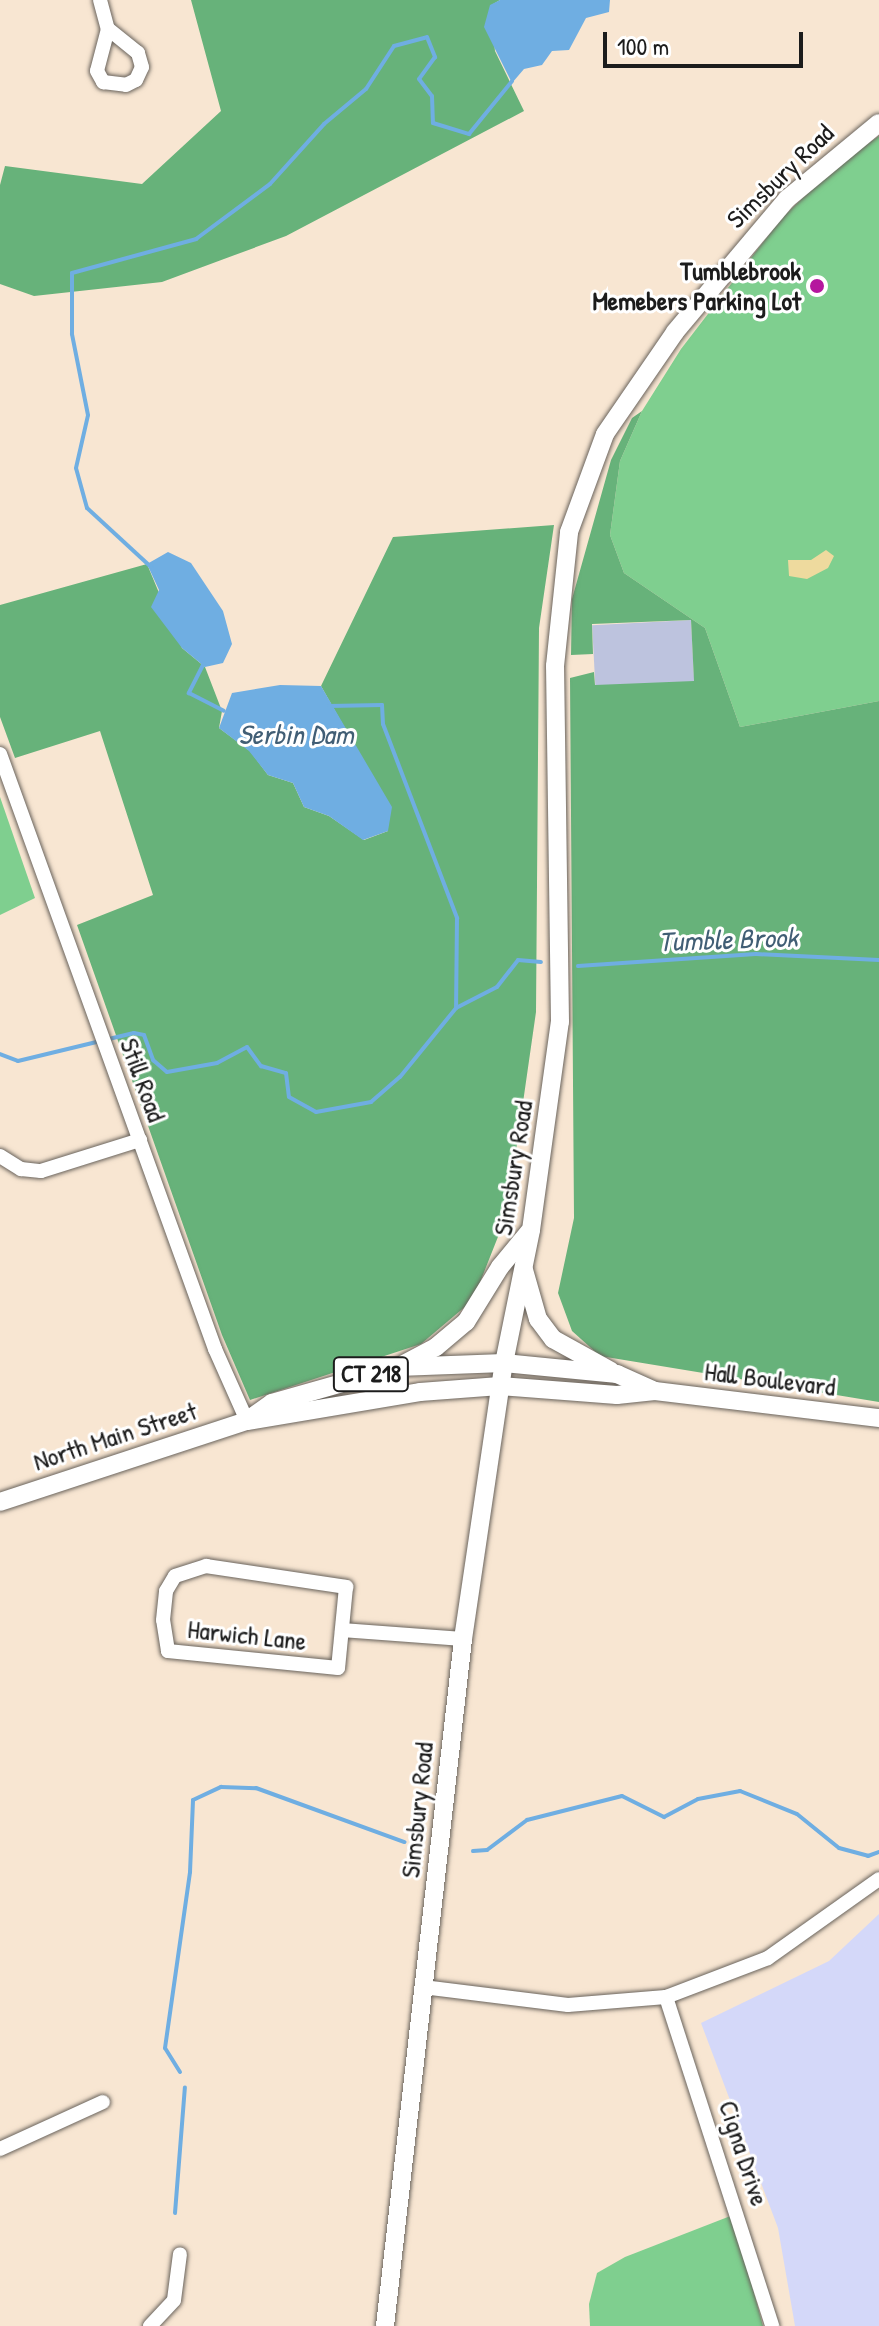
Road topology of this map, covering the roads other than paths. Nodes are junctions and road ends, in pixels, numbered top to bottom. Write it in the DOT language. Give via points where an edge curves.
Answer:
graph roads {
  1 [pos="100,0"];
  2 [pos="108,29"];
  3 [pos="879,123"];
  4 [pos="0,754"];
  5 [pos="140,1140"];
  6 [pos="0,1156"];
  7 [pos="531,1230"];
  8 [pos="523,1265"];
  9 [pos="504,1363"];
  10 [pos="398,1367"];
  11 [pos="617,1374"];
  12 [pos="500,1386"];
  13 [pos="655,1391"];
  14 [pos="879,1418"];
  15 [pos="247,1421"];
  16 [pos="0,1502"];
  17 [pos="342,1630"];
  18 [pos="463,1639"];
  19 [pos="879,1879"];
  20 [pos="423,1987"];
  21 [pos="666,1997"];
  22 [pos="103,2102"];
  23 [pos="0,2149"];
  24 [pos="180,2254"];
  25 [pos="150,2326"];
  26 [pos="385,2326"];
  27 [pos="772,2326"];
  1 -- 2 [label="street"];
  3 -- 7 [label="main road, Simsbury Road" via="787,199 715,280 625,399 574,510 558,596 555,666 560,1022"];
  4 -- 5 [label="street, Still Road"];
  5 -- 6 [label="street" via="41,1171 21,1169"];
  5 -- 15 [label="street, Still Road" via="215,1349"];
  7 -- 8 [label="main road, Simsbury Road"];
  7 -- 10 [label="main road" via="466,1322 436,1347"];
  8 -- 9 [label="main road, Simsbury Road"];
  8 -- 11 [label="main road" via="546,1331 572,1353"];
  9 -- 10 [label="main road, North Main Street / CT 218"];
  9 -- 11 [label="main road, Hall Boulevard / CT 218"];
  9 -- 12 [label="main road, Simsbury Road"];
  10 -- 15 [label="main road, North Main Street / CT 218" via="272,1403"];
  11 -- 13 [label="main road, Hall Boulevard / CT 218"];
  12 -- 13 [label="main road, Hall Boulevard / CT 218" via="617,1395"];
  12 -- 15 [label="main road, North Main Street / CT 218" via="420,1392"];
  12 -- 18 [label="main road, Simsbury Road"];
  13 -- 14 [label="main road, Hall Boulevard / CT 218"];
  15 -- 16 [label="main road, North Main Street / CT 218"];
  17 -- 17 [label="street, Harwich Lane" via="346,1587 206,1566 175,1576 166,1591 168,1651 338,1668"];
  17 -- 18 [label="street, Harwich Lane"];
  18 -- 20 [label="main road, Simsbury Road"];
  19 -- 21 [label="street" via="768,1958"];
  20 -- 21 [label="street" via="568,2005"];
  20 -- 26 [label="main road, Simsbury Road"];
  21 -- 27 [label="street, Cigna Drive"];
  22 -- 23 [label="street"];
  24 -- 25 [label="street" via="174,2300"];
}
